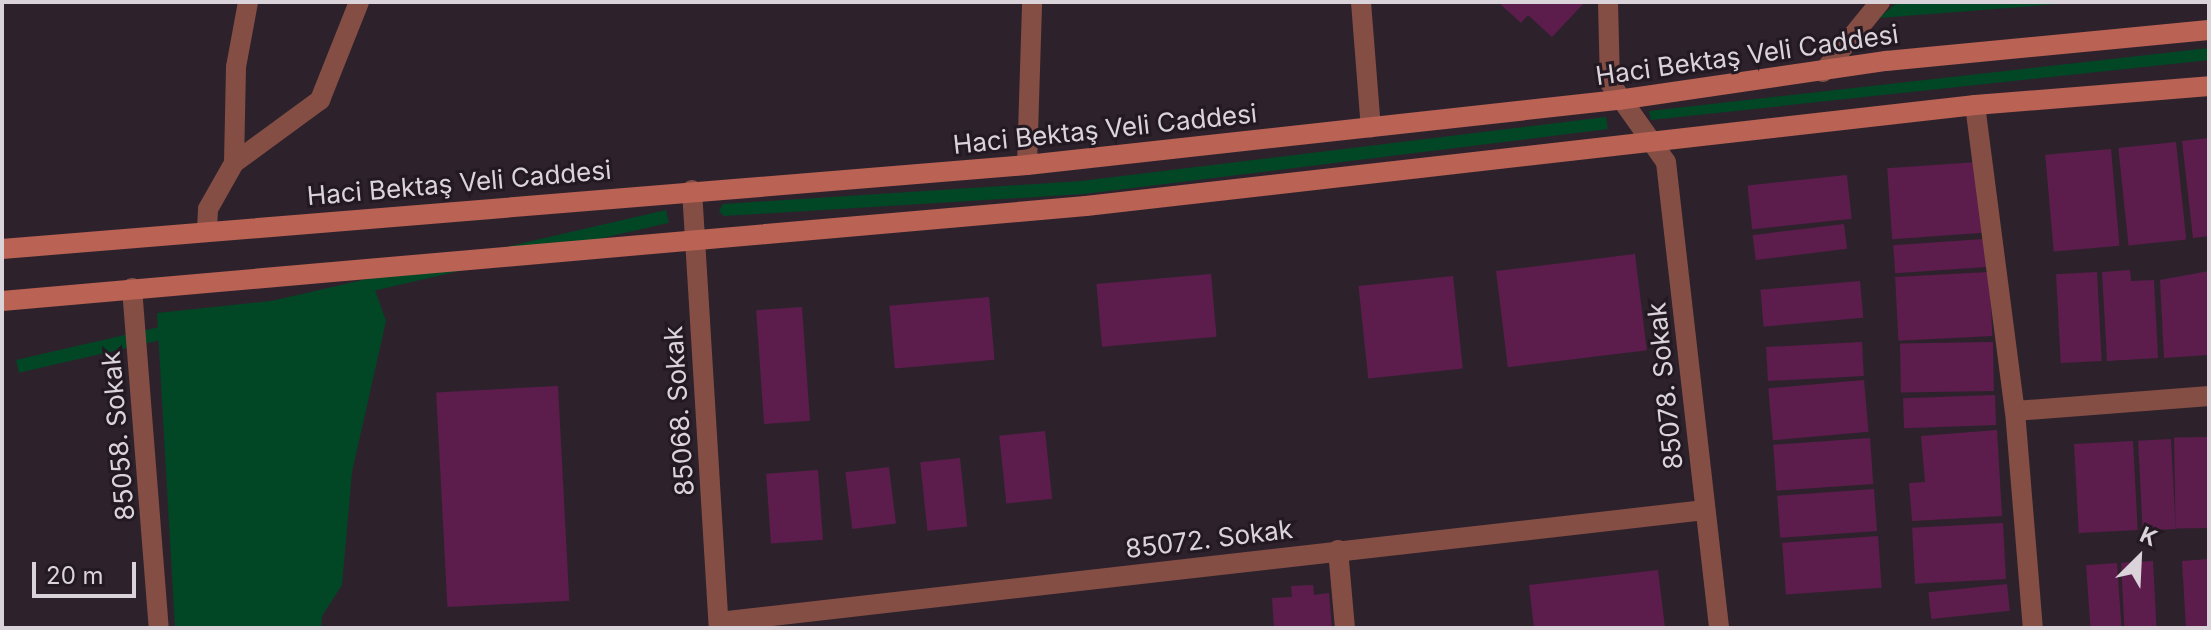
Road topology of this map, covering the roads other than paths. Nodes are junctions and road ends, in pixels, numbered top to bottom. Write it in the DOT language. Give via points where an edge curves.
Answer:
graph roads {
  1 [pos="248,2"];
  2 [pos="359,2"];
  3 [pos="1032,2"];
  4 [pos="1361,2"];
  5 [pos="1608,2"];
  6 [pos="1880,2"];
  7 [pos="2209,30"];
  8 [pos="1823,72"];
  9 [pos="2209,86"];
  10 [pos="1618,100"];
  11 [pos="1975,105"];
  12 [pos="1371,128"];
  13 [pos="1651,143"];
  14 [pos="234,163"];
  15 [pos="1027,165"];
  16 [pos="692,190"];
  17 [pos="207,229"];
  18 [pos="695,239"];
  19 [pos="2,249"];
  20 [pos="132,288"];
  21 [pos="2,301"];
  22 [pos="2209,396"];
  23 [pos="2015,411"];
  24 [pos="1705,510"];
  25 [pos="1338,550"];
  26 [pos="719,625"];
  27 [pos="159,628"];
  28 [pos="1345,628"];
  29 [pos="1719,628"];
  30 [pos="2033,628"];
  1 -- 14 [label="street" via="236,67"];
  2 -- 14 [label="street" via="320,100"];
  3 -- 15 [label="street"];
  4 -- 12 [label="street"];
  5 -- 10 [label="street" via="1610,83"];
  6 -- 8 [label="street"];
  7 -- 8 [label="main road, Haci Bektaş Veli Caddesi" via="1886,61"];
  8 -- 10 [label="main road, Haci Bektaş Veli Caddesi"];
  9 -- 11 [label="main road"];
  10 -- 12 [label="main road, Haci Bektaş Veli Caddesi"];
  10 -- 13 [label="street, 85078. Sokak"];
  11 -- 13 [label="main road"];
  11 -- 23 [label="street"];
  12 -- 15 [label="main road, Haci Bektaş Veli Caddesi"];
  13 -- 18 [label="main road" via="1086,206"];
  13 -- 24 [label="street, 85078. Sokak" via="1666,162"];
  14 -- 17 [label="street" via="208,209"];
  15 -- 16 [label="main road, Haci Bektaş Veli Caddesi"];
  16 -- 17 [label="main road, Haci Bektaş Veli Caddesi"];
  16 -- 18 [label="street, 85068. Sokak"];
  17 -- 19 [label="main road, Haci Bektaş Veli Caddesi"];
  18 -- 20 [label="main road"];
  18 -- 26 [label="street, 85068. Sokak"];
  20 -- 21 [label="main road"];
  20 -- 27 [label="street, 85058. Sokak"];
  22 -- 23 [label="street"];
  23 -- 30 [label="street"];
  24 -- 25 [label="street, 85072. Sokak"];
  24 -- 29 [label="street, 85078. Sokak"];
  25 -- 26 [label="street, 85072. Sokak"];
  25 -- 28 [label="street"];
}
